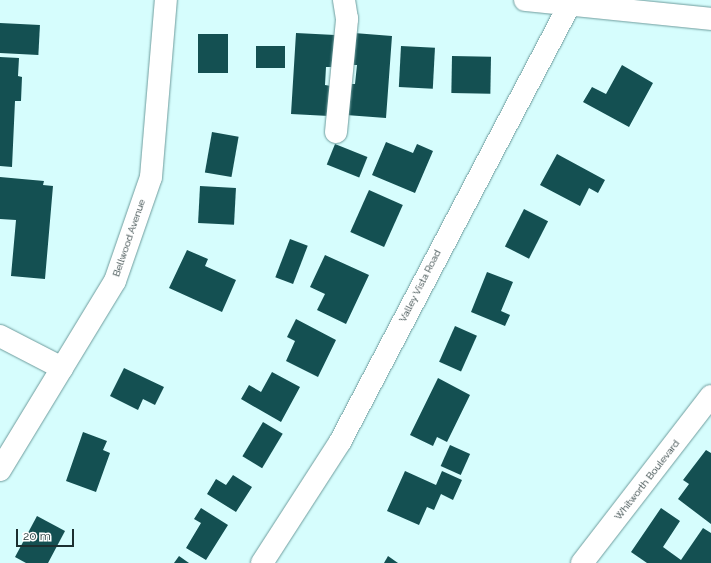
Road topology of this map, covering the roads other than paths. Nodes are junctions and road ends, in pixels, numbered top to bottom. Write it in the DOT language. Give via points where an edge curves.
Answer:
graph roads {
  1 [pos="166,0"];
  2 [pos="344,0"];
  3 [pos="525,0"];
  4 [pos="571,2"];
  5 [pos="687,8"];
  6 [pos="711,19"];
  7 [pos="336,132"];
  8 [pos="0,336"];
  9 [pos="62,368"];
  10 [pos="711,396"];
  11 [pos="0,470"];
  12 [pos="262,563"];
  13 [pos="582,563"];
  1 -- 9 [label="street, Bellwood Avenue" via="151,176 115,281"];
  2 -- 7 [label="street" via="347,19"];
  3 -- 4 [label="street"];
  4 -- 5 [label="street"];
  4 -- 12 [label="street, Valley Vista Road" via="466,196 340,442"];
  5 -- 6 [label="street"];
  8 -- 9 [label="street"];
  9 -- 11 [label="street, Bellwood Avenue"];
  10 -- 13 [label="street, Whitworth Boulevard"];
}
